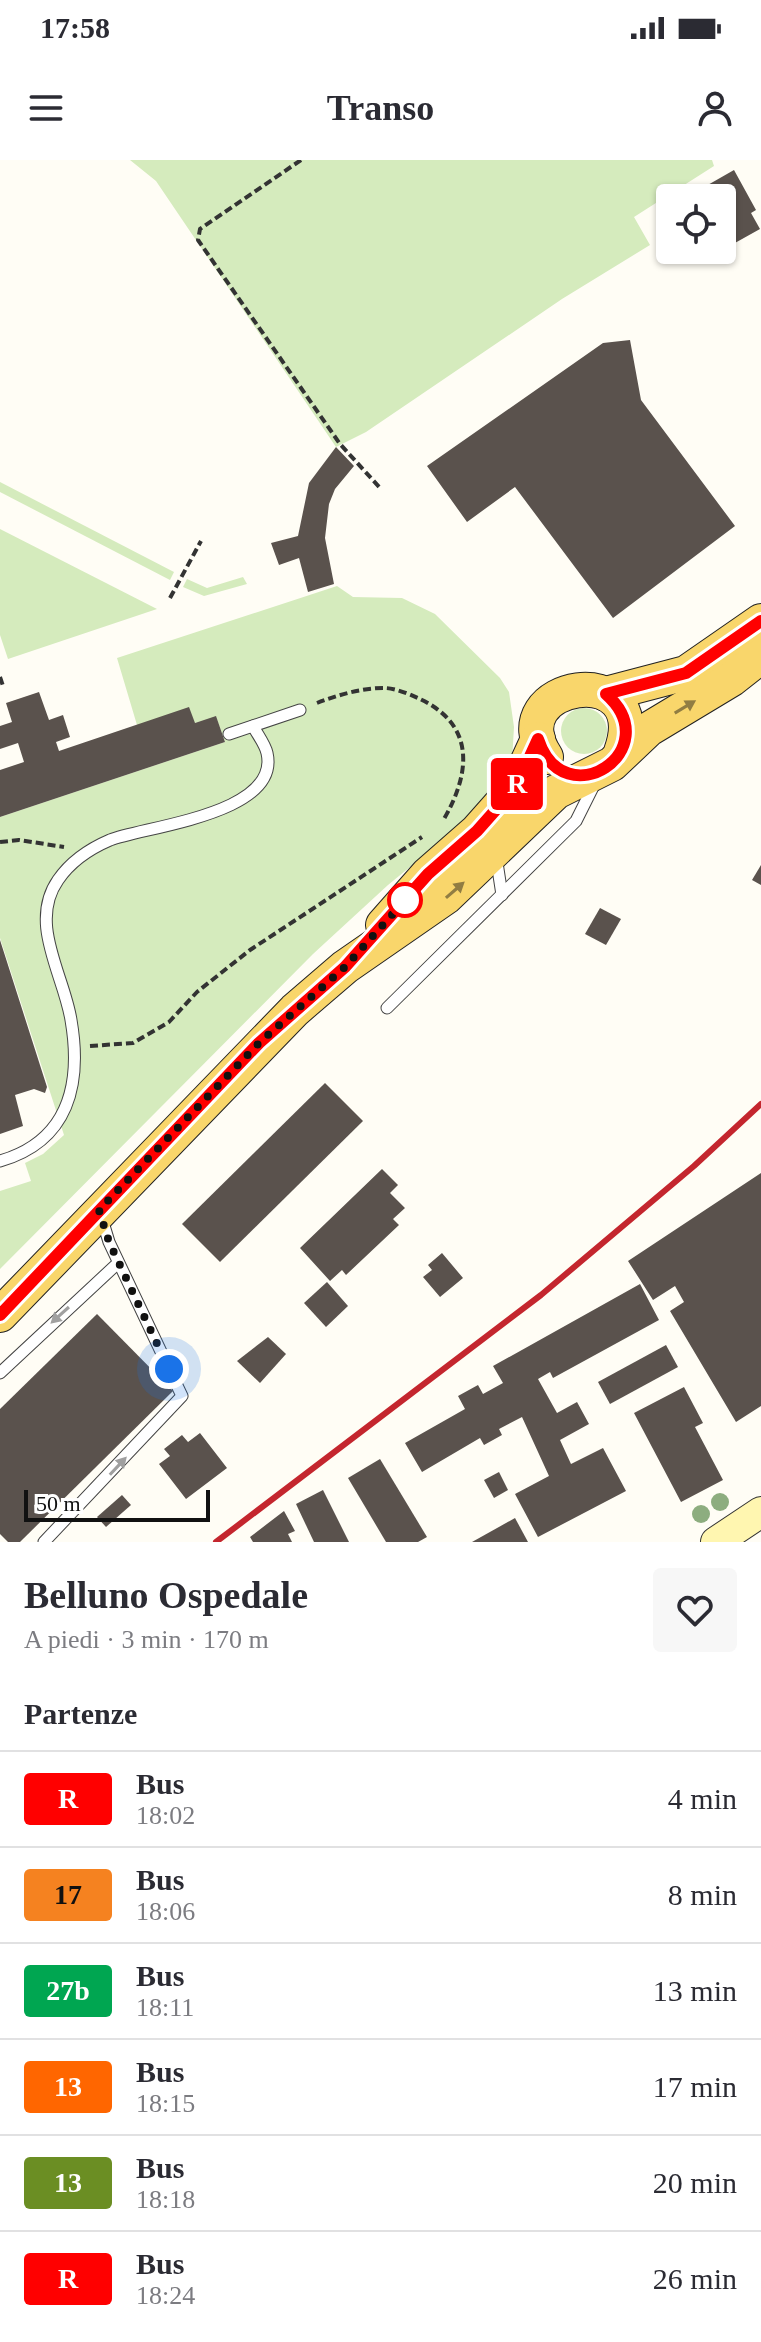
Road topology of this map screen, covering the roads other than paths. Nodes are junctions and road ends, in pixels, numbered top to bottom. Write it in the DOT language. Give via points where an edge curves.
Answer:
graph roads {
  1 [pos="761,621"];
  2 [pos="761,656"];
  3 [pos="606,694"];
  4 [pos="300,710"];
  5 [pos="253,726"];
  6 [pos="229,734"];
  7 [pos="538,739"];
  8 [pos="602,767"];
  9 [pos="496,853"];
  10 [pos="502,895"];
  11 [pos="345,967"];
  12 [pos="387,1008"];
  13 [pos="0,1161"];
  14 [pos="99,1210"];
  15 [pos="118,1263"];
  16 [pos="0,1315"];
  17 [pos="0,1373"];
  18 [pos="761,1512"];
  19 [pos="44,1542"];
  20 [pos="716,1542"];
  1 -- 3 [label="main road" via="686,673"];
  8 -- 2 [label="main road, one-way" via="649,729"];
  3 -- 7 [label="main road" via="581,687 554,698 539,722"];
  3 -- 8 [label="main road" via="623,714 626,727"];
  4 -- 5 [label="lane"];
  5 -- 6 [label="lane"];
  5 -- 13 [label="lane" via="267,753 266,771 250,793 230,808 112,839 80,857 49,894 46,930 71,1019 72,1091 67,1110 38,1142"];
  7 -- 8 [label="main road" via="549,762 572,775"];
  7 -- 11 [label="main road" via="516,787"];
  8 -- 9 [label="main road" via="556,792"];
  8 -- 10 [label="lane" via="576,821"];
  9 -- 10 [label="lane"];
  11 -- 9 [label="main road, one-way" via="446,897"];
  10 -- 12 [label="lane"];
  11 -- 14 [label="main road" via="259,1043"];
  14 -- 15 [label="lane"];
  14 -- 16 [label="main road"];
  15 -- 17 [label="lane, one-way"];
  19 -- 15 [label="lane, one-way" via="182,1396"];
  18 -- 20 [label="main road"];
}
